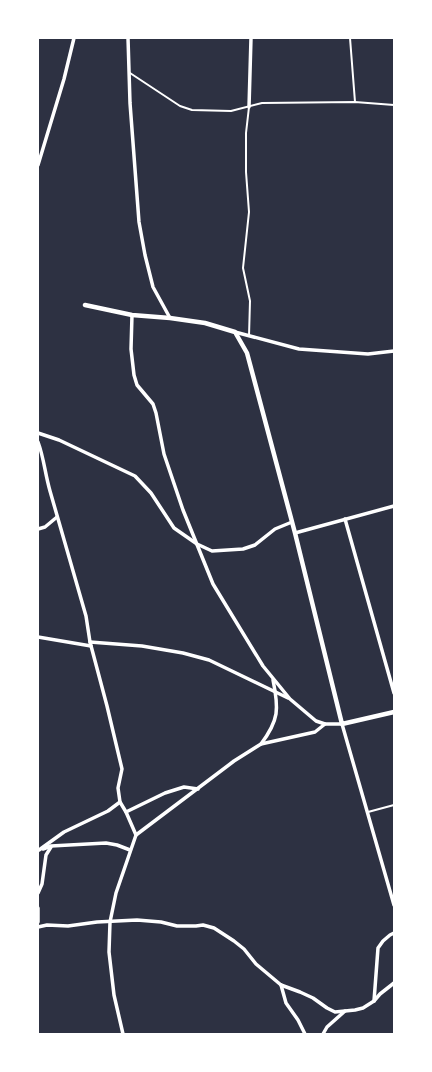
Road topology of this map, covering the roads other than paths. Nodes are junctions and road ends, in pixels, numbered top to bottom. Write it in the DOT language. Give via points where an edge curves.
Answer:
graph roads {
  1 [pos="74,38"];
  2 [pos="128,38"];
  3 [pos="251,38"];
  4 [pos="350,38"];
  5 [pos="129,72"];
  6 [pos="355,102"];
  7 [pos="394,105"];
  8 [pos="249,107"];
  9 [pos="38,165"];
  10 [pos="85,306"];
  11 [pos="132,315"];
  12 [pos="170,318"];
  13 [pos="235,332"];
  14 [pos="249,336"];
  15 [pos="394,351"];
  16 [pos="38,433"];
  17 [pos="38,442"];
  18 [pos="394,506"];
  19 [pos="57,517"];
  20 [pos="345,519"];
  21 [pos="292,522"];
  22 [pos="38,529"];
  23 [pos="295,533"];
  24 [pos="198,544"];
  25 [pos="38,637"];
  26 [pos="90,644"];
  27 [pos="273,679"];
  28 [pos="276,692"];
  29 [pos="394,693"];
  30 [pos="290,698"];
  31 [pos="394,712"];
  32 [pos="325,724"];
  33 [pos="342,724"];
  34 [pos="261,744"];
  35 [pos="198,789"];
  36 [pos="120,802"];
  37 [pos="394,805"];
  38 [pos="126,812"];
  39 [pos="367,812"];
  40 [pos="136,835"];
  41 [pos="51,846"];
  42 [pos="39,850"];
  43 [pos="130,850"];
  44 [pos="38,893"];
  45 [pos="394,905"];
  46 [pos="38,908"];
  47 [pos="38,922"];
  48 [pos="110,922"];
  49 [pos="38,927"];
  50 [pos="394,934"];
  51 [pos="394,983"];
  52 [pos="281,985"];
  53 [pos="374,1001"];
  54 [pos="345,1011"];
  55 [pos="123,1034"];
  56 [pos="305,1034"];
  57 [pos="323,1034"];
  1 -- 9 [label="street"];
  2 -- 5 [label="street"];
  3 -- 8 [label="street"];
  4 -- 6 [label="lane"];
  5 -- 8 [label="lane" via="180,106 192,110 231,111"];
  5 -- 12 [label="street" via="139,222 144,255 153,287"];
  6 -- 7 [label="lane"];
  6 -- 8 [label="lane" via="262,103"];
  8 -- 14 [label="lane" via="246,172 249,212 243,268 250,301"];
  10 -- 11 [label="street"];
  11 -- 12 [label="street"];
  11 -- 24 [label="street" via="131,349 134,375 137,385 156,413 164,454 183,510"];
  12 -- 13 [label="street" via="206,323"];
  13 -- 14 [label="street"];
  13 -- 21 [label="street" via="247,353"];
  14 -- 15 [label="street" via="299,349 368,354"];
  16 -- 24 [label="street" via="59,440 135,476 151,493 174,528"];
  17 -- 19 [label="street"];
  18 -- 20 [label="street"];
  19 -- 22 [label="street" via="45,527"];
  19 -- 26 [label="street" via="86,616"];
  20 -- 23 [label="street"];
  20 -- 29 [label="street"];
  21 -- 23 [label="street"];
  21 -- 24 [label="street" via="274,529 255,545 243,549 212,551"];
  23 -- 33 [label="street"];
  24 -- 27 [label="street" via="213,584"];
  25 -- 26 [label="street"];
  26 -- 28 [label="street" via="142,646 183,653 209,660"];
  26 -- 36 [label="street" via="122,769 118,788"];
  27 -- 28 [label="street"];
  27 -- 30 [label="street"];
  28 -- 30 [label="street"];
  28 -- 34 [label="street" via="276,714 272,729"];
  30 -- 32 [label="street" via="316,722"];
  31 -- 33 [label="street"];
  32 -- 33 [label="street"];
  32 -- 34 [label="street" via="315,732"];
  33 -- 39 [label="street"];
  34 -- 35 [label="street"];
  35 -- 38 [label="street" via="184,787 165,793"];
  35 -- 40 [label="street"];
  36 -- 38 [label="street"];
  36 -- 42 [label="street" via="108,811 64,832"];
  37 -- 39 [label="lane"];
  38 -- 40 [label="street"];
  39 -- 45 [label="street"];
  40 -- 43 [label="street"];
  41 -- 42 [label="street"];
  41 -- 43 [label="street" via="106,843"];
  41 -- 44 [label="street" via="46,855 42,884"];
  43 -- 48 [label="street"];
  46 -- 47 [label="street"];
  48 -- 49 [label="street"];
  48 -- 52 [label="street" via="137,920 214,928 244,949 256,964"];
  48 -- 55 [label="street" via="109,952 114,995"];
  50 -- 53 [label="street" via="383,940 378,948"];
  51 -- 53 [label="street"];
  52 -- 54 [label="street" via="307,995 335,1012"];
  52 -- 56 [label="street" via="286,1003"];
  53 -- 54 [label="street" via="363,1008"];
  54 -- 57 [label="street"];
}
